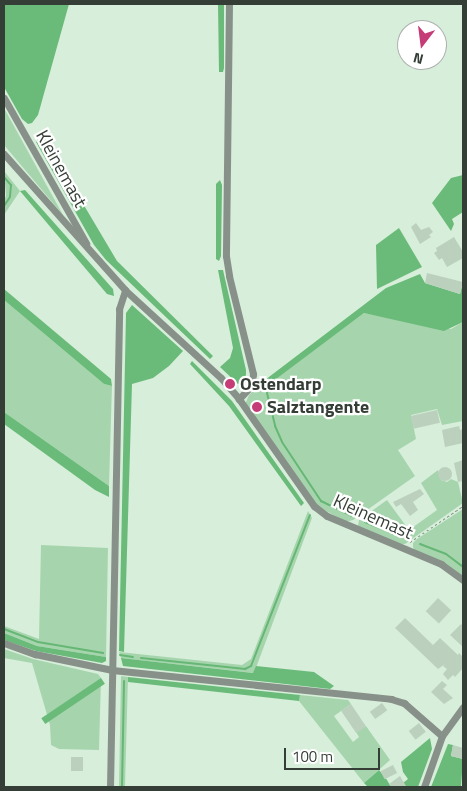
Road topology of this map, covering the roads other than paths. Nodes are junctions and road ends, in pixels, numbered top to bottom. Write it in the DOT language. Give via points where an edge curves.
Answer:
graph roads {
  1 [pos="229,4"];
  2 [pos="4,98"];
  3 [pos="4,154"];
  4 [pos="92,254"];
  5 [pos="125,290"];
  6 [pos="240,399"];
  7 [pos="463,580"];
  8 [pos="4,643"];
  9 [pos="112,670"];
  10 [pos="463,707"];
  11 [pos="442,736"];
  12 [pos="110,787"];
  13 [pos="424,787"];
  1 -- 6 [label="street" via="226,256 253,374 252,386"];
  2 -- 4 [label="street, Kleinemast"];
  3 -- 4 [label="street, Kleinemast"];
  4 -- 5 [label="street, Kleinemast"];
  5 -- 6 [label="street, Kleinemast"];
  5 -- 9 [label="street" via="119,309"];
  6 -- 7 [label="street, Kleinemast" via="314,506 327,516 441,564"];
  8 -- 9 [label="street" via="35,654"];
  9 -- 11 [label="street" via="391,699 418,713"];
  9 -- 12 [label="street"];
  10 -- 11 [label="street"];
  11 -- 13 [label="street"];
}
